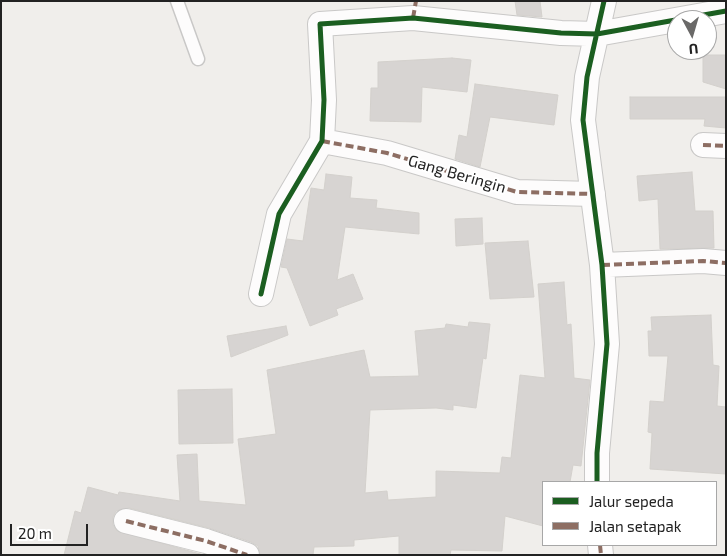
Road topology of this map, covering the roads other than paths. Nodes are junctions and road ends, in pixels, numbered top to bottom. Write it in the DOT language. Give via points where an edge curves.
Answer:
graph roads {
  1 [pos="177,1"];
  2 [pos="604,1"];
  3 [pos="414,10"];
  4 [pos="726,11"];
  5 [pos="598,34"];
  6 [pos="198,59"];
  7 [pos="322,141"];
  8 [pos="593,194"];
  9 [pos="726,263"];
  10 [pos="602,265"];
  11 [pos="261,294"];
  12 [pos="597,481"];
  13 [pos="126,521"];
  14 [pos="247,555"];
  1 -- 6 [label="lane"];
  2 -- 5 [label="street"];
  3 -- 5 [label="street" via="561,33"];
  3 -- 7 [label="street" via="320,24 324,100"];
  4 -- 5 [label="street"];
  5 -- 8 [label="street" via="587,77 583,120"];
  7 -- 8 [label="street, Gang Beringin" via="387,153 517,192"];
  7 -- 11 [label="street" via="279,214"];
  8 -- 10 [label="street"];
  9 -- 10 [label="street"];
  10 -- 12 [label="street" via="607,344"];
  13 -- 14 [label="street" via="206,540"];
}
